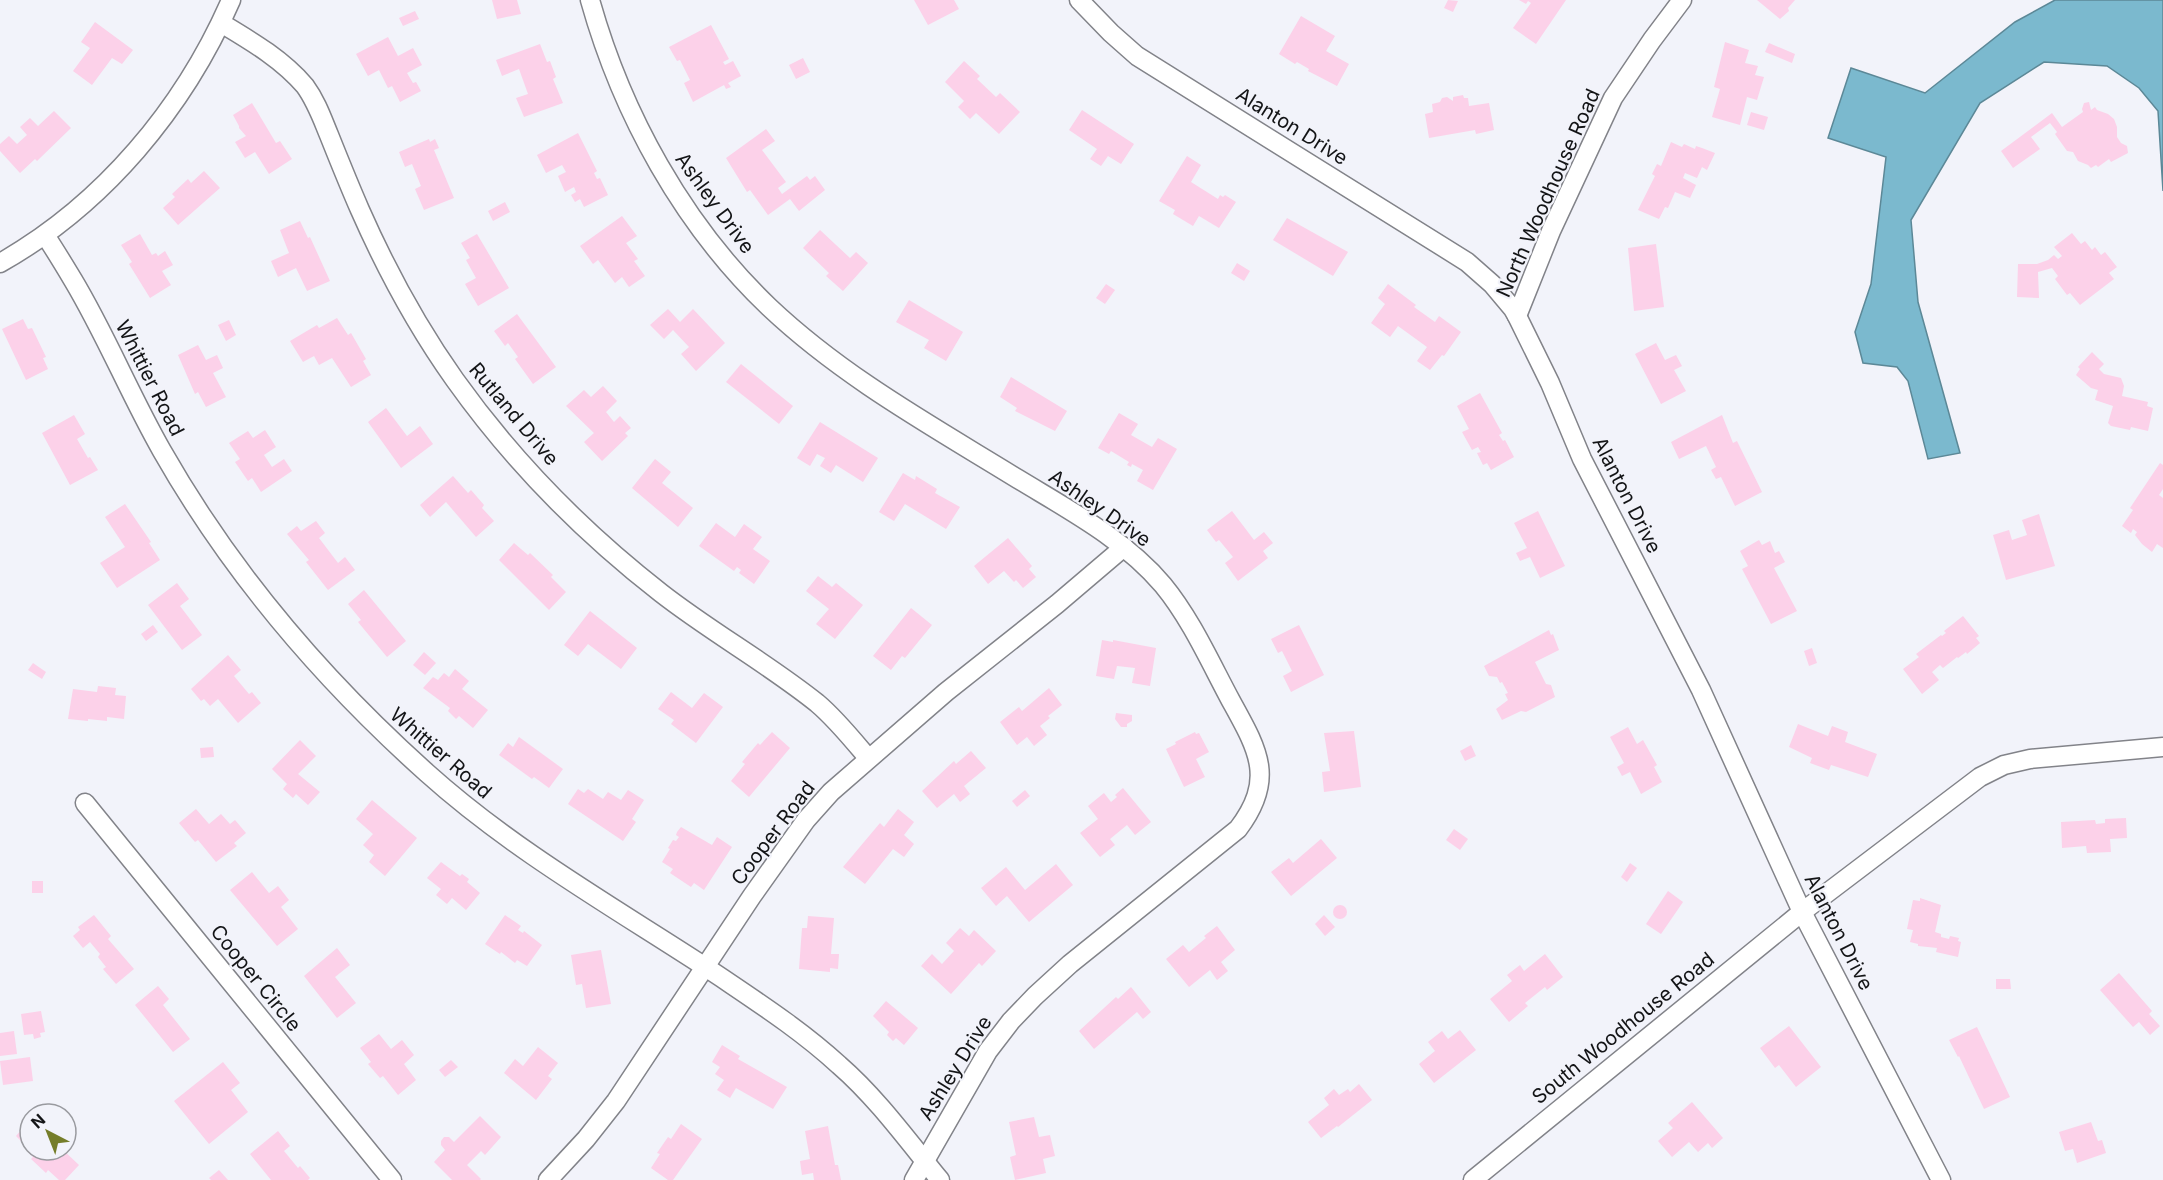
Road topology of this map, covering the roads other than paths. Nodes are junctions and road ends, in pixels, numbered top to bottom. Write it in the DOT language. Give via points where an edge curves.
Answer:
graph roads {
  1 [pos="231,0"];
  2 [pos="590,0"];
  3 [pos="1079,0"];
  4 [pos="1682,0"];
  5 [pos="221,23"];
  6 [pos="45,235"];
  7 [pos="0,263"];
  8 [pos="1517,316"];
  9 [pos="1124,547"];
  10 [pos="2163,747"];
  11 [pos="868,758"];
  12 [pos="85,803"];
  13 [pos="1803,912"];
  14 [pos="705,967"];
  15 [pos="924,1161"];
  16 [pos="393,1180"];
  17 [pos="548,1180"];
  18 [pos="914,1180"];
  19 [pos="940,1180"];
  20 [pos="1473,1180"];
  21 [pos="1941,1180"];
  1 -- 5 [label="street"];
  2 -- 9 [label="street, Ashley Drive" via="616,78 645,141 712,244 766,304 797,333 882,395"];
  3 -- 8 [label="street, Alanton Drive" via="1137,56 1467,262"];
  4 -- 8 [label="street, North Woodhouse Road" via="1613,98 1551,231"];
  5 -- 6 [label="street" via="197,66 145,141"];
  5 -- 11 [label="street, Rutland Drive" via="287,67 305,87 391,275 456,381 508,448 609,550 662,594 818,705"];
  6 -- 7 [label="street"];
  6 -- 14 [label="street, Whittier Road" via="74,281 131,396 205,520 307,655 362,713 482,818"];
  8 -- 13 [label="street, Alanton Drive" via="1582,459 1701,690"];
  9 -- 11 [label="street, Cooper Road"];
  9 -- 15 [label="street, Ashley Drive" via="1162,584 1182,611 1247,731 1260,765 1255,801 1238,829 1071,964 1011,1021 988,1051"];
  10 -- 13 [label="street, South Woodhouse Road" via="2030,759 2004,765 1980,777"];
  11 -- 14 [label="street, Cooper Road" via="806,820"];
  12 -- 16 [label="street, Cooper Circle"];
  13 -- 20 [label="street, South Woodhouse Road"];
  13 -- 21 [label="street, Alanton Drive"];
  14 -- 15 [label="street, Whittier Road" via="840,1065"];
  14 -- 17 [label="street, Cooper Road" via="616,1101"];
  15 -- 18 [label="street, Ashley Drive"];
  15 -- 19 [label="street, Whittier Road"];
}
